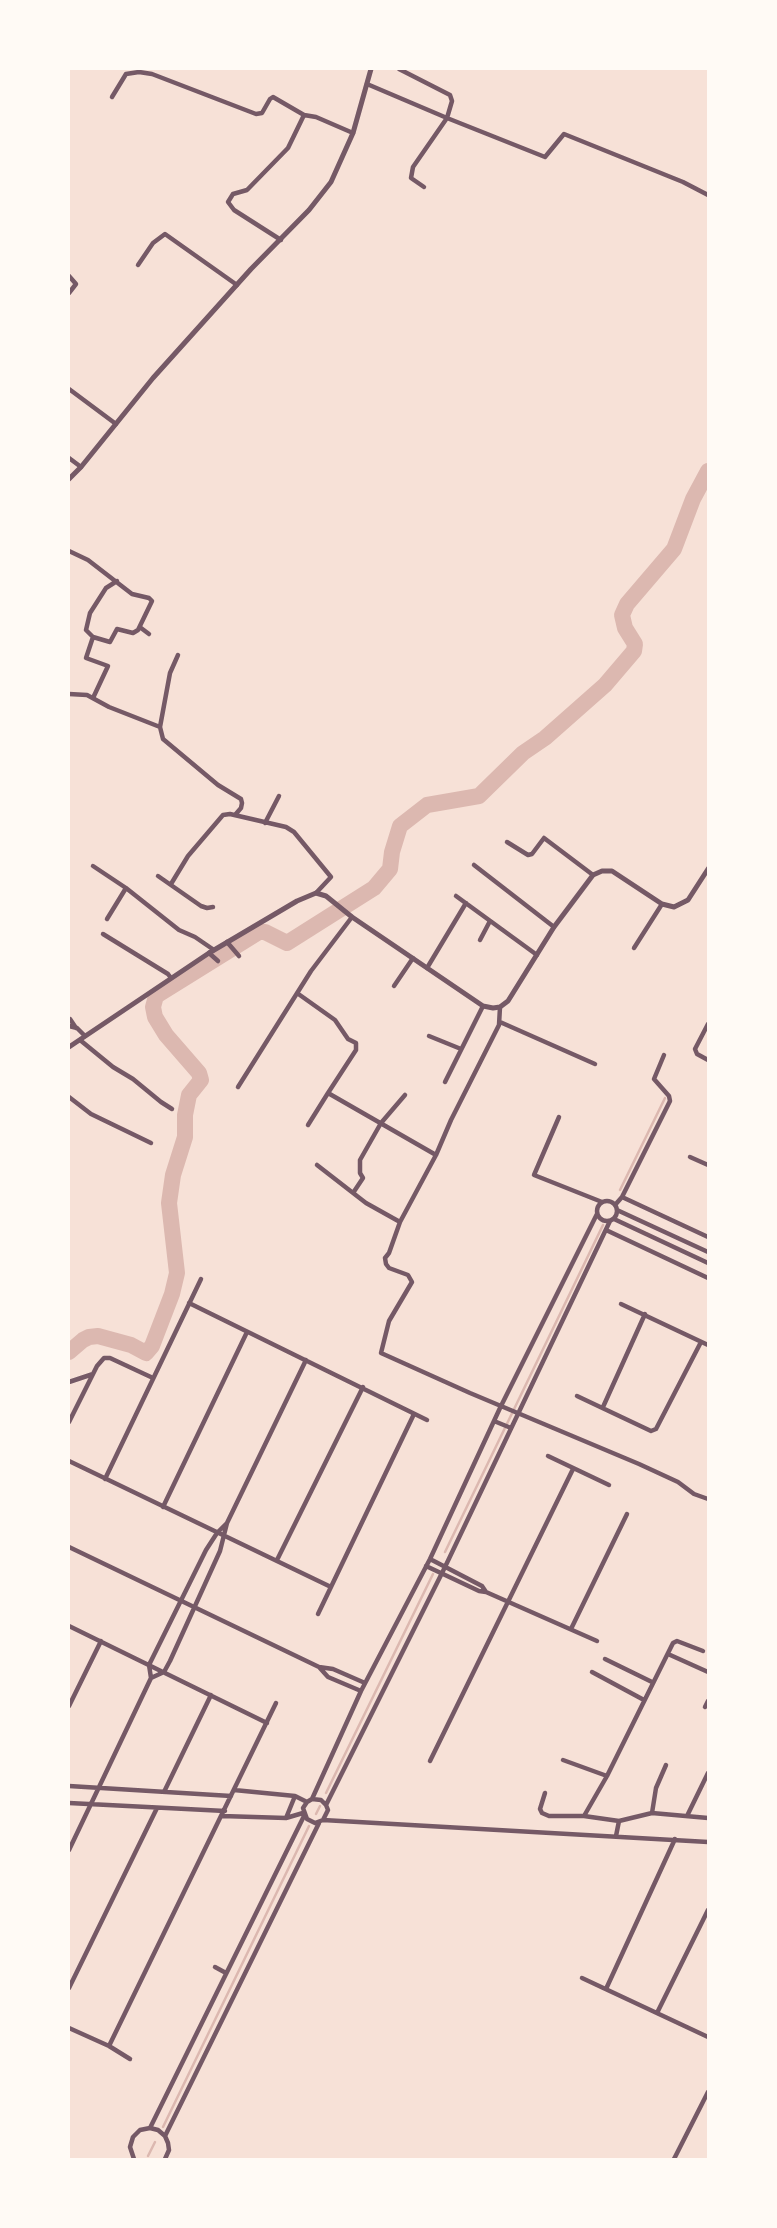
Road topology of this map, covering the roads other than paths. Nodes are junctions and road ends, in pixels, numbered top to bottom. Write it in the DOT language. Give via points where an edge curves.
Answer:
graph roads {
  1 [pos="371,69"];
  2 [pos="399,69"];
  3 [pos="367,84"];
  4 [pos="112,97"];
  5 [pos="304,114"];
  6 [pos="447,118"];
  7 [pos="354,133"];
  8 [pos="424,187"];
  9 [pos="708,195"];
  10 [pos="281,240"];
  11 [pos="138,265"];
  12 [pos="69,276"];
  13 [pos="237,285"];
  14 [pos="69,293"];
  15 [pos="69,389"];
  16 [pos="116,424"];
  17 [pos="69,458"];
  18 [pos="81,467"];
  19 [pos="69,479"];
  20 [pos="69,551"];
  21 [pos="117,581"];
  22 [pos="141,628"];
  23 [pos="149,634"];
  24 [pos="93,637"];
  25 [pos="178,655"];
  26 [pos="69,694"];
  27 [pos="93,698"];
  28 [pos="160,727"];
  29 [pos="279,796"];
  30 [pos="235,815"];
  31 [pos="265,823"];
  32 [pos="506,842"];
  33 [pos="474,865"];
  34 [pos="93,866"];
  35 [pos="708,869"];
  36 [pos="593,875"];
  37 [pos="158,876"];
  38 [pos="171,884"];
  39 [pos="126,888"];
  40 [pos="316,892"];
  41 [pos="456,896"];
  42 [pos="466,903"];
  43 [pos="662,904"];
  44 [pos="213,907"];
  45 [pos="350,916"];
  46 [pos="107,919"];
  47 [pos="490,921"];
  48 [pos="554,927"];
  49 [pos="103,934"];
  50 [pos="480,940"];
  51 [pos="228,944"];
  52 [pos="634,948"];
  53 [pos="212,953"];
  54 [pos="537,955"];
  55 [pos="239,956"];
  56 [pos="412,958"];
  57 [pos="218,961"];
  58 [pos="427,968"];
  59 [pos="171,978"];
  60 [pos="394,986"];
  61 [pos="297,993"];
  62 [pos="484,1006"];
  63 [pos="500,1007"];
  64 [pos="70,1019"];
  65 [pos="500,1022"];
  66 [pos="708,1024"];
  67 [pos="69,1026"];
  68 [pos="77,1028"];
  69 [pos="429,1036"];
  70 [pos="83,1038"];
  71 [pos="69,1047"];
  72 [pos="461,1049"];
  73 [pos="664,1055"];
  74 [pos="708,1060"];
  75 [pos="595,1064"];
  76 [pos="445,1082"];
  77 [pos="238,1087"];
  78 [pos="328,1093"];
  79 [pos="405,1095"];
  80 [pos="69,1097"];
  81 [pos="172,1109"];
  82 [pos="559,1117"];
  83 [pos="381,1123"];
  84 [pos="308,1125"];
  85 [pos="151,1143"];
  86 [pos="436,1155"];
  87 [pos="690,1157"];
  88 [pos="317,1165"];
  89 [pos="708,1165"];
  90 [pos="353,1193"];
  91 [pos="622,1197"];
  92 [pos="602,1202"];
  93 [pos="616,1207"];
  94 [pos="597,1214"];
  95 [pos="612,1220"];
  96 [pos="400,1222"];
  97 [pos="606,1230"];
  98 [pos="708,1237"];
  99 [pos="708,1252"];
  100 [pos="708,1263"];
  101 [pos="708,1278"];
  102 [pos="201,1279"];
  103 [pos="189,1303"];
  104 [pos="621,1304"];
  105 [pos="645,1314"];
  106 [pos="247,1332"];
  107 [pos="700,1342"];
  108 [pos="708,1345"];
  109 [pos="306,1360"];
  110 [pos="93,1374"];
  111 [pos="153,1378"];
  112 [pos="69,1382"];
  113 [pos="363,1387"];
  114 [pos="577,1396"];
  115 [pos="603,1407"];
  116 [pos="414,1414"];
  117 [pos="427,1420"];
  118 [pos="496,1421"];
  119 [pos="69,1422"];
  120 [pos="510,1427"];
  121 [pos="548,1456"];
  122 [pos="69,1461"];
  123 [pos="572,1469"];
  124 [pos="105,1479"];
  125 [pos="609,1486"];
  126 [pos="708,1499"];
  127 [pos="163,1507"];
  128 [pos="628,1514"];
  129 [pos="227,1523"];
  130 [pos="217,1533"];
  131 [pos="224,1536"];
  132 [pos="69,1547"];
  133 [pos="430,1559"];
  134 [pos="277,1560"];
  135 [pos="426,1566"];
  136 [pos="445,1567"];
  137 [pos="442,1574"];
  138 [pos="331,1587"];
  139 [pos="486,1592"];
  140 [pos="508,1601"];
  141 [pos="180,1602"];
  142 [pos="195,1609"];
  143 [pos="318,1614"];
  144 [pos="69,1626"];
  145 [pos="570,1628"];
  146 [pos="101,1641"];
  147 [pos="597,1641"];
  148 [pos="703,1651"];
  149 [pos="668,1654"];
  150 [pos="605,1659"];
  151 [pos="149,1665"];
  152 [pos="319,1667"];
  153 [pos="164,1672"];
  154 [pos="592,1672"];
  155 [pos="708,1672"];
  156 [pos="151,1678"];
  157 [pos="652,1682"];
  158 [pos="365,1683"];
  159 [pos="361,1691"];
  160 [pos="211,1695"];
  161 [pos="644,1700"];
  162 [pos="708,1701"];
  163 [pos="276,1703"];
  164 [pos="69,1706"];
  165 [pos="705,1707"];
  166 [pos="267,1723"];
  167 [pos="563,1760"];
  168 [pos="430,1761"];
  169 [pos="666,1765"];
  170 [pos="708,1773"];
  171 [pos="607,1776"];
  172 [pos="69,1786"];
  173 [pos="98,1788"];
  174 [pos="234,1790"];
  175 [pos="164,1792"];
  176 [pos="545,1793"];
  177 [pos="231,1796"];
  178 [pos="295,1796"];
  179 [pos="310,1800"];
  180 [pos="69,1802"];
  181 [pos="91,1804"];
  182 [pos="326,1805"];
  183 [pos="157,1808"];
  184 [pos="652,1813"];
  185 [pos="224,1814"];
  186 [pos="304,1814"];
  187 [pos="584,1816"];
  188 [pos="687,1816"];
  189 [pos="286,1818"];
  190 [pos="708,1818"];
  191 [pos="323,1819"];
  192 [pos="619,1822"];
  193 [pos="616,1836"];
  194 [pos="676,1839"];
  195 [pos="708,1842"];
  196 [pos="69,1850"];
  197 [pos="708,1910"];
  198 [pos="215,1967"];
  199 [pos="226,1973"];
  200 [pos="582,1978"];
  201 [pos="69,1988"];
  202 [pos="606,1988"];
  203 [pos="657,2012"];
  204 [pos="69,2028"];
  205 [pos="708,2036"];
  206 [pos="109,2046"];
  207 [pos="130,2059"];
  208 [pos="708,2092"];
  209 [pos="150,2128"];
  210 [pos="165,2136"];
  211 [pos="134,2159"];
  212 [pos="167,2159"];
  213 [pos="674,2159"];
  1 -- 3 [label="street"];
  2 -- 6 [label="street" via="450,95 452,101"];
  3 -- 6 [label="street"];
  3 -- 7 [label="street"];
  4 -- 5 [label="street" via="126,74 138,72 152,74 256,114 262,113 273,98"];
  5 -- 7 [label="street"];
  5 -- 10 [label="street" via="288,148 247,190 233,194 228,202 234,210"];
  6 -- 8 [label="street" via="413,166 411,178"];
  6 -- 9 [label="street" via="546,157 564,134"];
  7 -- 10 [label="street" via="331,182"];
  10 -- 13 [label="street"];
  11 -- 13 [label="street" via="153,243 165,234"];
  12 -- 14 [label="street" via="76,284"];
  13 -- 16 [label="street"];
  15 -- 16 [label="street"];
  16 -- 18 [label="street"];
  17 -- 18 [label="street"];
  18 -- 19 [label="street"];
  20 -- 21 [label="street"];
  21 -- 22 [label="street" via="132,594 151,600"];
  21 -- 24 [label="street" via="106,588 90,613 86,630"];
  22 -- 23 [label="street"];
  22 -- 24 [label="street" via="133,633 117,629 110,642"];
  24 -- 27 [label="street" via="86,658 108,666"];
  25 -- 28 [label="street" via="170,673"];
  26 -- 27 [label="street"];
  27 -- 28 [label="street"];
  28 -- 30 [label="street" via="167,744 241,799 241,808"];
  29 -- 31 [label="street"];
  30 -- 31 [label="street"];
  30 -- 38 [label="street" via="223,815 188,856"];
  31 -- 40 [label="street" via="294,832 331,877"];
  32 -- 36 [label="street" via="528,855 544,838"];
  33 -- 48 [label="street"];
  34 -- 39 [label="street"];
  35 -- 43 [label="street" via="685,902 674,907"];
  36 -- 43 [label="street" via="612,871"];
  36 -- 48 [label="street"];
  37 -- 38 [label="street"];
  38 -- 44 [label="street" via="201,906"];
  39 -- 46 [label="street"];
  39 -- 53 [label="street" via="179,930 195,937"];
  40 -- 45 [label="street"];
  40 -- 51 [label="street"];
  41 -- 42 [label="street"];
  42 -- 47 [label="street"];
  42 -- 58 [label="street"];
  43 -- 52 [label="street"];
  45 -- 56 [label="street"];
  45 -- 61 [label="street"];
  47 -- 50 [label="street"];
  47 -- 54 [label="street"];
  48 -- 54 [label="street"];
  49 -- 59 [label="street"];
  51 -- 53 [label="street"];
  51 -- 55 [label="street"];
  53 -- 57 [label="street"];
  53 -- 59 [label="street"];
  54 -- 63 [label="street" via="508,1001"];
  56 -- 58 [label="street"];
  56 -- 60 [label="street"];
  58 -- 62 [label="street"];
  59 -- 70 [label="street"];
  61 -- 77 [label="street"];
  61 -- 78 [label="street" via="335,1020 348,1039 356,1043 356,1050"];
  62 -- 63 [label="street"];
  62 -- 72 [label="street"];
  63 -- 65 [label="street"];
  64 -- 68 [label="street"];
  65 -- 75 [label="street"];
  65 -- 86 [label="street"];
  66 -- 74 [label="street" via="695,1049 697,1054"];
  67 -- 68 [label="street"];
  68 -- 70 [label="street"];
  69 -- 72 [label="street"];
  70 -- 71 [label="street"];
  70 -- 81 [label="street" via="113,1068"];
  72 -- 76 [label="street"];
  73 -- 91 [label="street" via="654,1079 669,1096 670,1102"];
  78 -- 83 [label="street"];
  78 -- 84 [label="street"];
  79 -- 83 [label="street"];
  80 -- 85 [label="street" via="91,1114"];
  82 -- 92 [label="street" via="534,1175"];
  83 -- 86 [label="street"];
  83 -- 90 [label="street" via="360,1160 363,1178"];
  86 -- 96 [label="street"];
  87 -- 89 [label="street"];
  88 -- 90 [label="street"];
  90 -- 96 [label="street"];
  91 -- 93 [label="street"];
  91 -- 98 [label="street"];
  92 -- 93 [label="street" via="609,1201"];
  92 -- 94 [label="street"];
  93 -- 95 [label="street"];
  93 -- 99 [label="street"];
  94 -- 95 [label="street" via="602,1220"];
  94 -- 118 [label="street"];
  95 -- 97 [label="street"];
  95 -- 100 [label="street"];
  96 -- 126 [label="street" via="386,1264 408,1275 412,1282 389,1320 381,1353 556,1427 678,1482 694,1494"];
  97 -- 101 [label="street"];
  97 -- 120 [label="street"];
  102 -- 103 [label="street"];
  103 -- 106 [label="street"];
  103 -- 111 [label="street"];
  104 -- 105 [label="street"];
  105 -- 107 [label="street"];
  105 -- 115 [label="street"];
  106 -- 109 [label="street"];
  106 -- 127 [label="street"];
  107 -- 108 [label="street"];
  107 -- 115 [label="street" via="656,1429 652,1431"];
  109 -- 113 [label="street"];
  109 -- 129 [label="street"];
  110 -- 111 [label="street" via="100,1360 110,1358"];
  110 -- 112 [label="street"];
  110 -- 119 [label="street"];
  111 -- 124 [label="street"];
  113 -- 116 [label="street"];
  113 -- 134 [label="street"];
  114 -- 115 [label="street"];
  116 -- 117 [label="street"];
  116 -- 138 [label="street"];
  118 -- 120 [label="street"];
  118 -- 133 [label="street"];
  120 -- 136 [label="street"];
  121 -- 123 [label="street"];
  122 -- 124 [label="street"];
  123 -- 125 [label="street"];
  123 -- 140 [label="street"];
  124 -- 127 [label="street"];
  127 -- 130 [label="street"];
  128 -- 145 [label="street"];
  129 -- 130 [label="street"];
  129 -- 131 [label="street"];
  130 -- 131 [label="street"];
  130 -- 141 [label="street"];
  131 -- 134 [label="street"];
  131 -- 142 [label="street"];
  132 -- 141 [label="street"];
  133 -- 135 [label="street"];
  133 -- 136 [label="street"];
  134 -- 138 [label="street"];
  135 -- 137 [label="street"];
  135 -- 158 [label="street"];
  136 -- 137 [label="street"];
  136 -- 139 [label="street" via="482,1586"];
  137 -- 139 [label="street"];
  137 -- 182 [label="street"];
  138 -- 143 [label="street"];
  139 -- 140 [label="street"];
  140 -- 145 [label="street"];
  140 -- 168 [label="street"];
  141 -- 142 [label="street"];
  141 -- 151 [label="street"];
  142 -- 152 [label="street"];
  142 -- 153 [label="street"];
  144 -- 146 [label="street"];
  145 -- 147 [label="street"];
  146 -- 151 [label="street"];
  146 -- 164 [label="street"];
  148 -- 149 [label="street" via="675,1641"];
  149 -- 155 [label="street"];
  149 -- 157 [label="street"];
  150 -- 157 [label="street"];
  151 -- 153 [label="street"];
  151 -- 156 [label="street"];
  152 -- 158 [label="street" via="333,1669"];
  152 -- 159 [label="street" via="328,1677"];
  153 -- 156 [label="street"];
  153 -- 160 [label="street"];
  154 -- 161 [label="street"];
  156 -- 173 [label="street"];
  157 -- 161 [label="street"];
  158 -- 159 [label="street"];
  159 -- 179 [label="street"];
  160 -- 166 [label="street"];
  160 -- 175 [label="street"];
  161 -- 171 [label="street"];
  162 -- 165 [label="street"];
  163 -- 166 [label="street"];
  166 -- 174 [label="street"];
  167 -- 171 [label="street"];
  169 -- 184 [label="street" via="656,1788"];
  170 -- 188 [label="street"];
  171 -- 187 [label="street"];
  172 -- 173 [label="street"];
  173 -- 175 [label="street"];
  173 -- 181 [label="street"];
  174 -- 177 [label="street"];
  174 -- 178 [label="street"];
  175 -- 177 [label="street"];
  176 -- 187 [label="street" via="540,1804 542,1814"];
  177 -- 185 [label="street"];
  178 -- 179 [label="street"];
  178 -- 189 [label="street"];
  179 -- 182 [label="street" via="321,1800"];
  179 -- 186 [label="street"];
  180 -- 181 [label="street"];
  181 -- 183 [label="street"];
  181 -- 196 [label="street"];
  182 -- 191 [label="street"];
  183 -- 185 [label="street"];
  183 -- 201 [label="street"];
  184 -- 188 [label="street"];
  184 -- 192 [label="street"];
  185 -- 189 [label="street"];
  185 -- 206 [label="street"];
  186 -- 189 [label="street"];
  186 -- 191 [label="street" via="310,1822"];
  186 -- 199 [label="street"];
  187 -- 192 [label="street"];
  188 -- 190 [label="street"];
  191 -- 193 [label="street"];
  191 -- 210 [label="street"];
  192 -- 193 [label="street"];
  193 -- 194 [label="street"];
  194 -- 195 [label="street"];
  194 -- 202 [label="street"];
  197 -- 203 [label="street"];
  198 -- 199 [label="street"];
  199 -- 209 [label="street"];
  200 -- 202 [label="street"];
  202 -- 203 [label="street"];
  203 -- 205 [label="street"];
  204 -- 206 [label="street"];
  206 -- 207 [label="street"];
  208 -- 213 [label="street"];
  209 -- 210 [label="street"];
  209 -- 211 [label="street" via="140,2130 133,2137 130,2147"];
  210 -- 212 [label="street" via="169,2150"];
}
